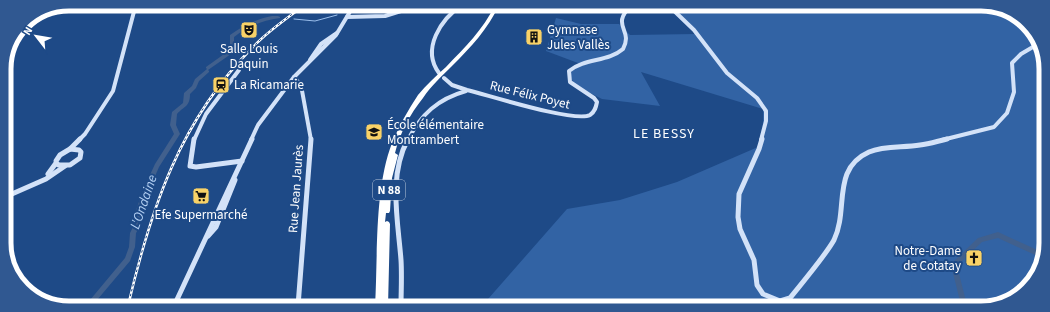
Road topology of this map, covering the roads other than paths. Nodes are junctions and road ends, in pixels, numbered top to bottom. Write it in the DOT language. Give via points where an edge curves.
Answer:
graph roads {
  1 [pos="134,11"];
  2 [pos="350,11"];
  3 [pos="403,11"];
  4 [pos="453,11"];
  5 [pos="494,11"];
  6 [pos="498,11"];
  7 [pos="625,11"];
  8 [pos="674,11"];
  9 [pos="347,17"];
  10 [pos="1034,46"];
  11 [pos="239,70"];
  12 [pos="438,73"];
  13 [pos="294,77"];
  14 [pos="444,78"];
  15 [pos="452,85"];
  16 [pos="467,90"];
  17 [pos="450,95"];
  18 [pos="85,134"];
  19 [pos="70,149"];
  20 [pos="79,150"];
  21 [pos="242,161"];
  22 [pos="56,163"];
  23 [pos="65,166"];
  24 [pos="11,193"];
  25 [pos="11,194"];
  26 [pos="176,301"];
  27 [pos="298,301"];
  28 [pos="379,301"];
  29 [pos="384,301"];
  30 [pos="401,301"];
  31 [pos="780,301"];
  32 [pos="780,301"];
  1 -- 18 [label="street" via="116,83"];
  2 -- 9 [label="street"];
  3 -- 9 [label="street" via="375,17"];
  4 -- 12 [label="street" via="438,27 432,45 433,64"];
  5 -- 28 [label="highway, N 88" via="485,26 415,104 397,136 388,161 384,188"];
  6 -- 29 [label="highway, N 88" via="480,37 417,106 400,139 389,178"];
  7 -- 16 [label="street, Rue Félix Poyet" via="621,17 627,40 624,48 614,54 578,65 569,71 569,80 575,87 595,97 597,102 594,112 583,117 566,116"];
  8 -- 31 [label="street" via="694,30 727,73 757,98 766,111 759,149 739,194 738,217 740,229 754,260 757,285 763,294"];
  9 -- 13 [label="street" via="337,33"];
  10 -- 32 [label="street" via="1012,63 1014,92 1007,113 994,127 920,145 869,152 851,164 844,178 840,225 833,242 790,298"];
  11 -- 21 [label="street" via="194,134 190,166 193,168"];
  13 -- 21 [label="street" via="262,119"];
  13 -- 27 [label="street, Rue Jean Jaurès" via="301,85 311,140"];
  14 -- 15 [label="street, Rue Félix Poyet"];
  15 -- 16 [label="street, Rue Félix Poyet"];
  15 -- 17 [label="street"];
  16 -- 17 [label="street"];
  17 -- 30 [label="street" via="430,108 420,119 405,145 401,158 396,190"];
  18 -- 19 [label="street"];
  18 -- 20 [label="street"];
  19 -- 20 [label="street"];
  19 -- 22 [label="street" via="60,155"];
  20 -- 23 [label="street" via="80,158"];
  21 -- 26 [label="street" via="216,227 207,237"];
  22 -- 23 [label="street"];
  22 -- 24 [label="street" via="51,172 44,177"];
  23 -- 25 [label="street" via="46,179"];
}
